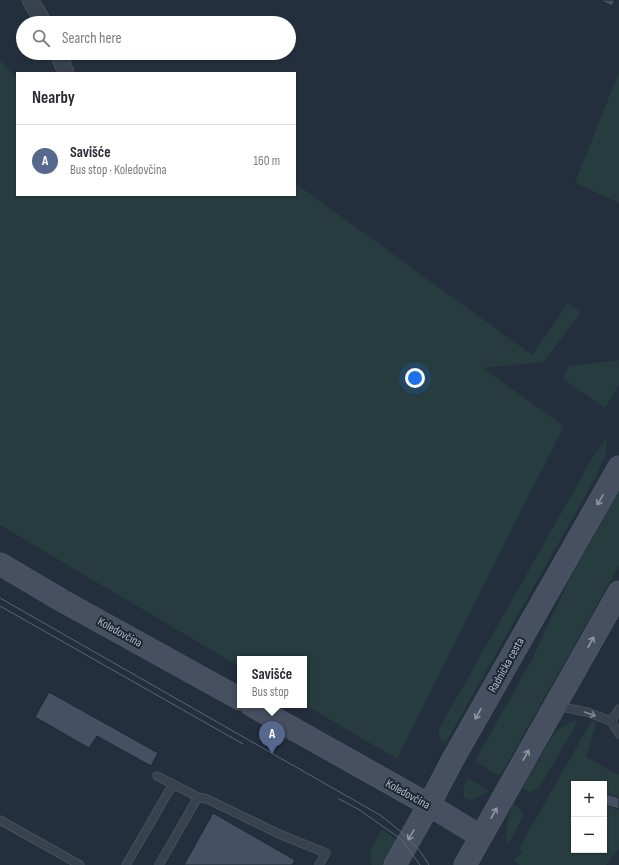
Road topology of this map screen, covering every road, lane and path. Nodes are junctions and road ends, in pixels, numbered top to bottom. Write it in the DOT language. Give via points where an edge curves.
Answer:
graph roads {
  1 [pos="30,0"];
  2 [pos="40,16"];
  3 [pos="61,60"];
  4 [pos="66,72"];
  5 [pos="619,466"];
  6 [pos="0,564"];
  7 [pos="619,592"];
  8 [pos="237,697"];
  9 [pos="554,705"];
  10 [pos="256,708"];
  11 [pos="619,709"];
  12 [pos="611,721"];
  13 [pos="619,734"];
  14 [pos="157,776"];
  15 [pos="173,784"];
  16 [pos="198,797"];
  17 [pos="429,805"];
  18 [pos="0,820"];
  19 [pos="480,836"];
  20 [pos="80,865"];
  21 [pos="126,865"];
  22 [pos="159,865"];
  23 [pos="319,865"];
  24 [pos="395,865"];
  25 [pos="464,865"];
  1 -- 2 [label="street"];
  3 -- 4 [label="street"];
  5 -- 17 [label="main road, Radnička cesta, one-way"];
  6 -- 8 [label="main road, Koledovčina"];
  9 -- 7 [label="main road, one-way"];
  9 -- 12 [label="lane, one-way" via="587,712"];
  19 -- 9 [label="main road, one-way"];
  10 -- 17 [label="main road, Koledovčina"];
  11 -- 12 [label="lane"];
  12 -- 13 [label="lane"];
  14 -- 15 [label="lane"];
  15 -- 16 [label="lane"];
  15 -- 21 [label="lane"];
  16 -- 22 [label="lane"];
  16 -- 23 [label="lane" via="326,853"];
  17 -- 19 [label="main road, Koledovčina"];
  17 -- 24 [label="main road, Radnička cesta, one-way"];
  18 -- 20 [label="lane"];
  19 -- 25 [label="main road"];
}
